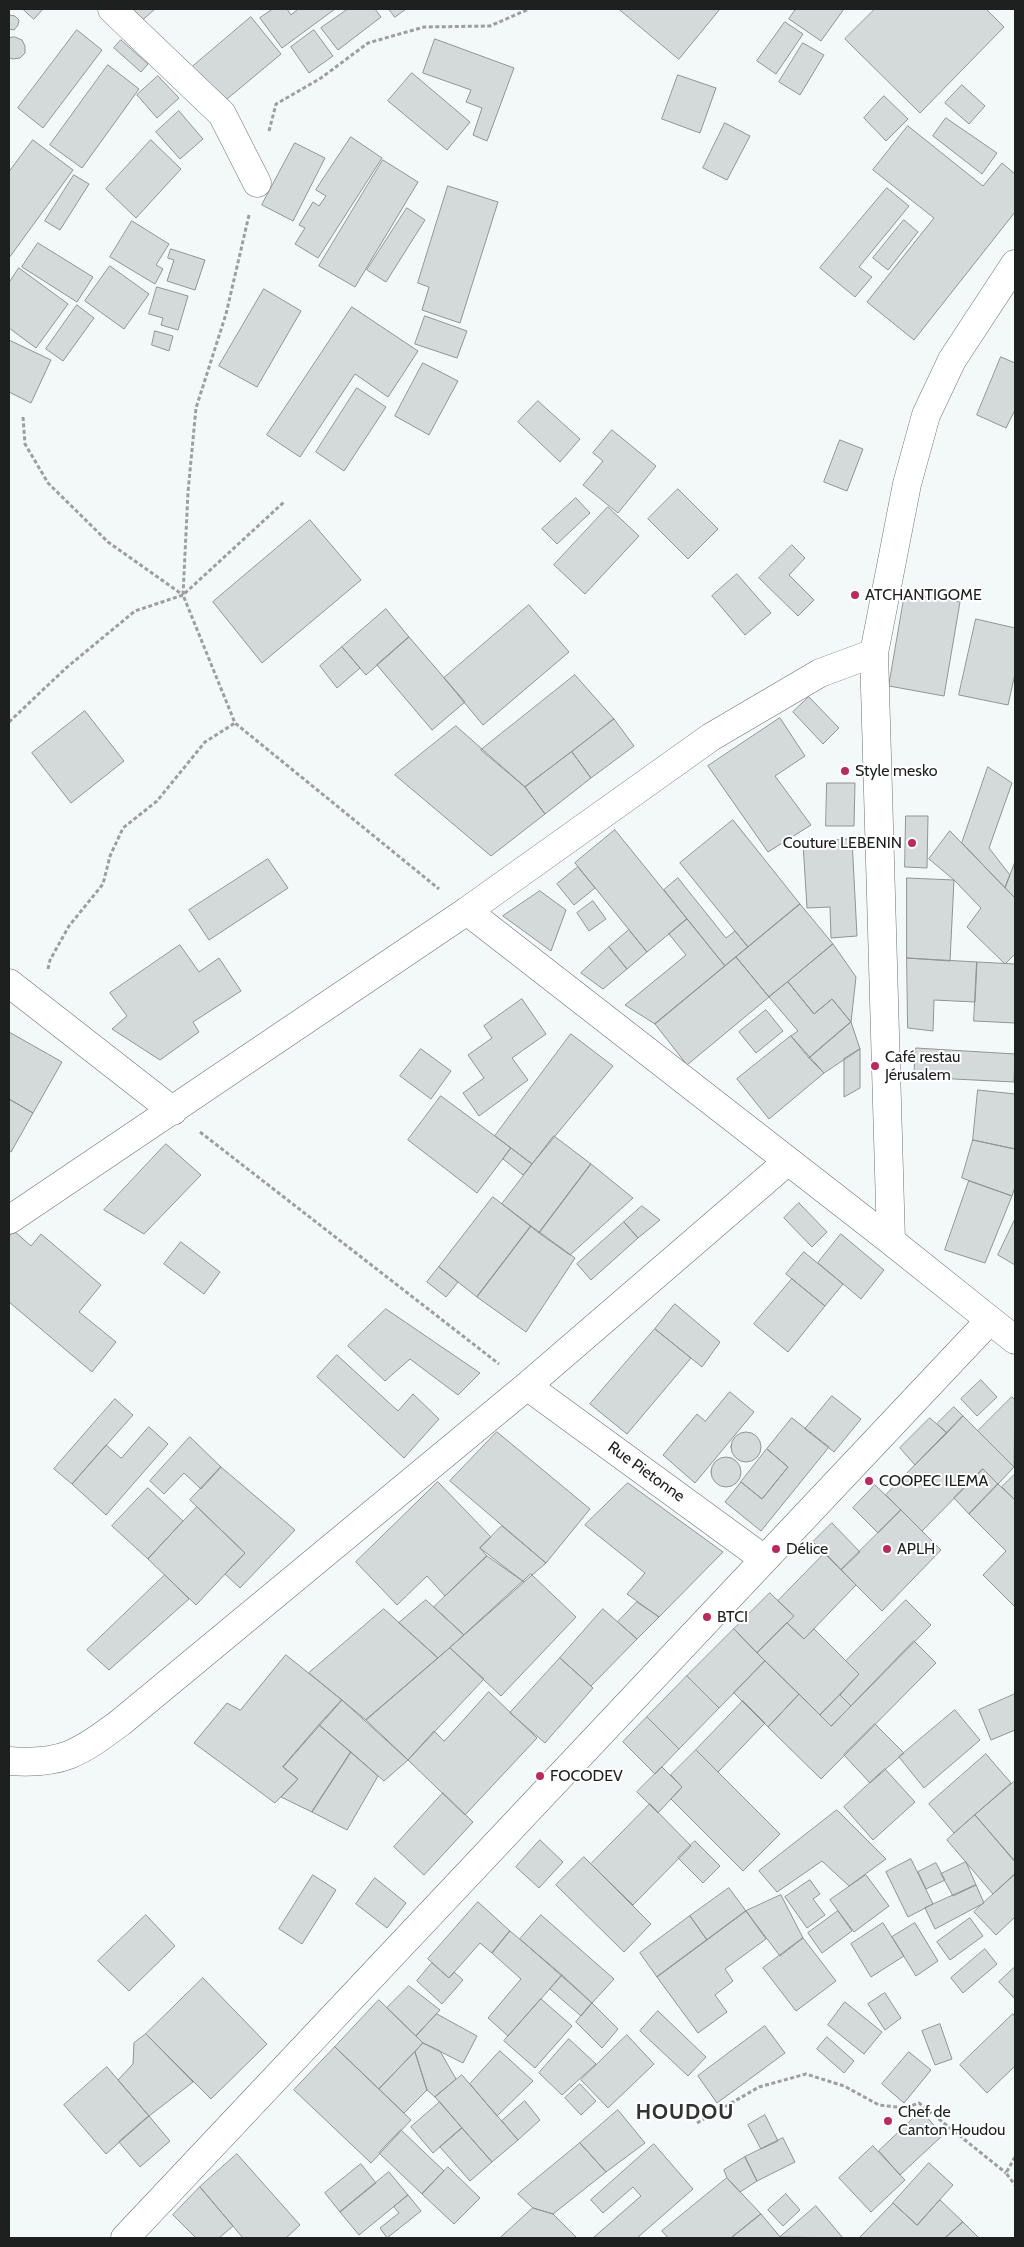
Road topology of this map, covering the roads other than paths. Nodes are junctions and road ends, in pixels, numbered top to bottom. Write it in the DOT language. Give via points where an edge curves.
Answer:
graph roads {
  1 [pos="112,9"];
  2 [pos="257,183"];
  3 [pos="1015,264"];
  4 [pos="874,653"];
  5 [pos="467,911"];
  6 [pos="9,983"];
  7 [pos="173,1112"];
  8 [pos="788,1161"];
  9 [pos="9,1220"];
  10 [pos="891,1241"];
  11 [pos="990,1320"];
  12 [pos="1015,1340"];
  13 [pos="527,1386"];
  14 [pos="764,1560"];
  15 [pos="9,1761"];
  16 [pos="125,2238"];
  1 -- 2 [label="street" via="222,114"];
  3 -- 4 [label="street" via="952,360 926,415 907,484"];
  4 -- 5 [label="street" via="820,673 711,737"];
  4 -- 10 [label="street"];
  5 -- 7 [label="street"];
  5 -- 8 [label="street"];
  6 -- 7 [label="street"];
  7 -- 9 [label="street"];
  8 -- 10 [label="street"];
  8 -- 13 [label="street"];
  10 -- 11 [label="street"];
  11 -- 12 [label="street"];
  11 -- 14 [label="street"];
  13 -- 14 [label="street, Rue Pietonne"];
  13 -- 15 [label="street" via="96,1741 49,1762"];
  14 -- 16 [label="street"];
}
